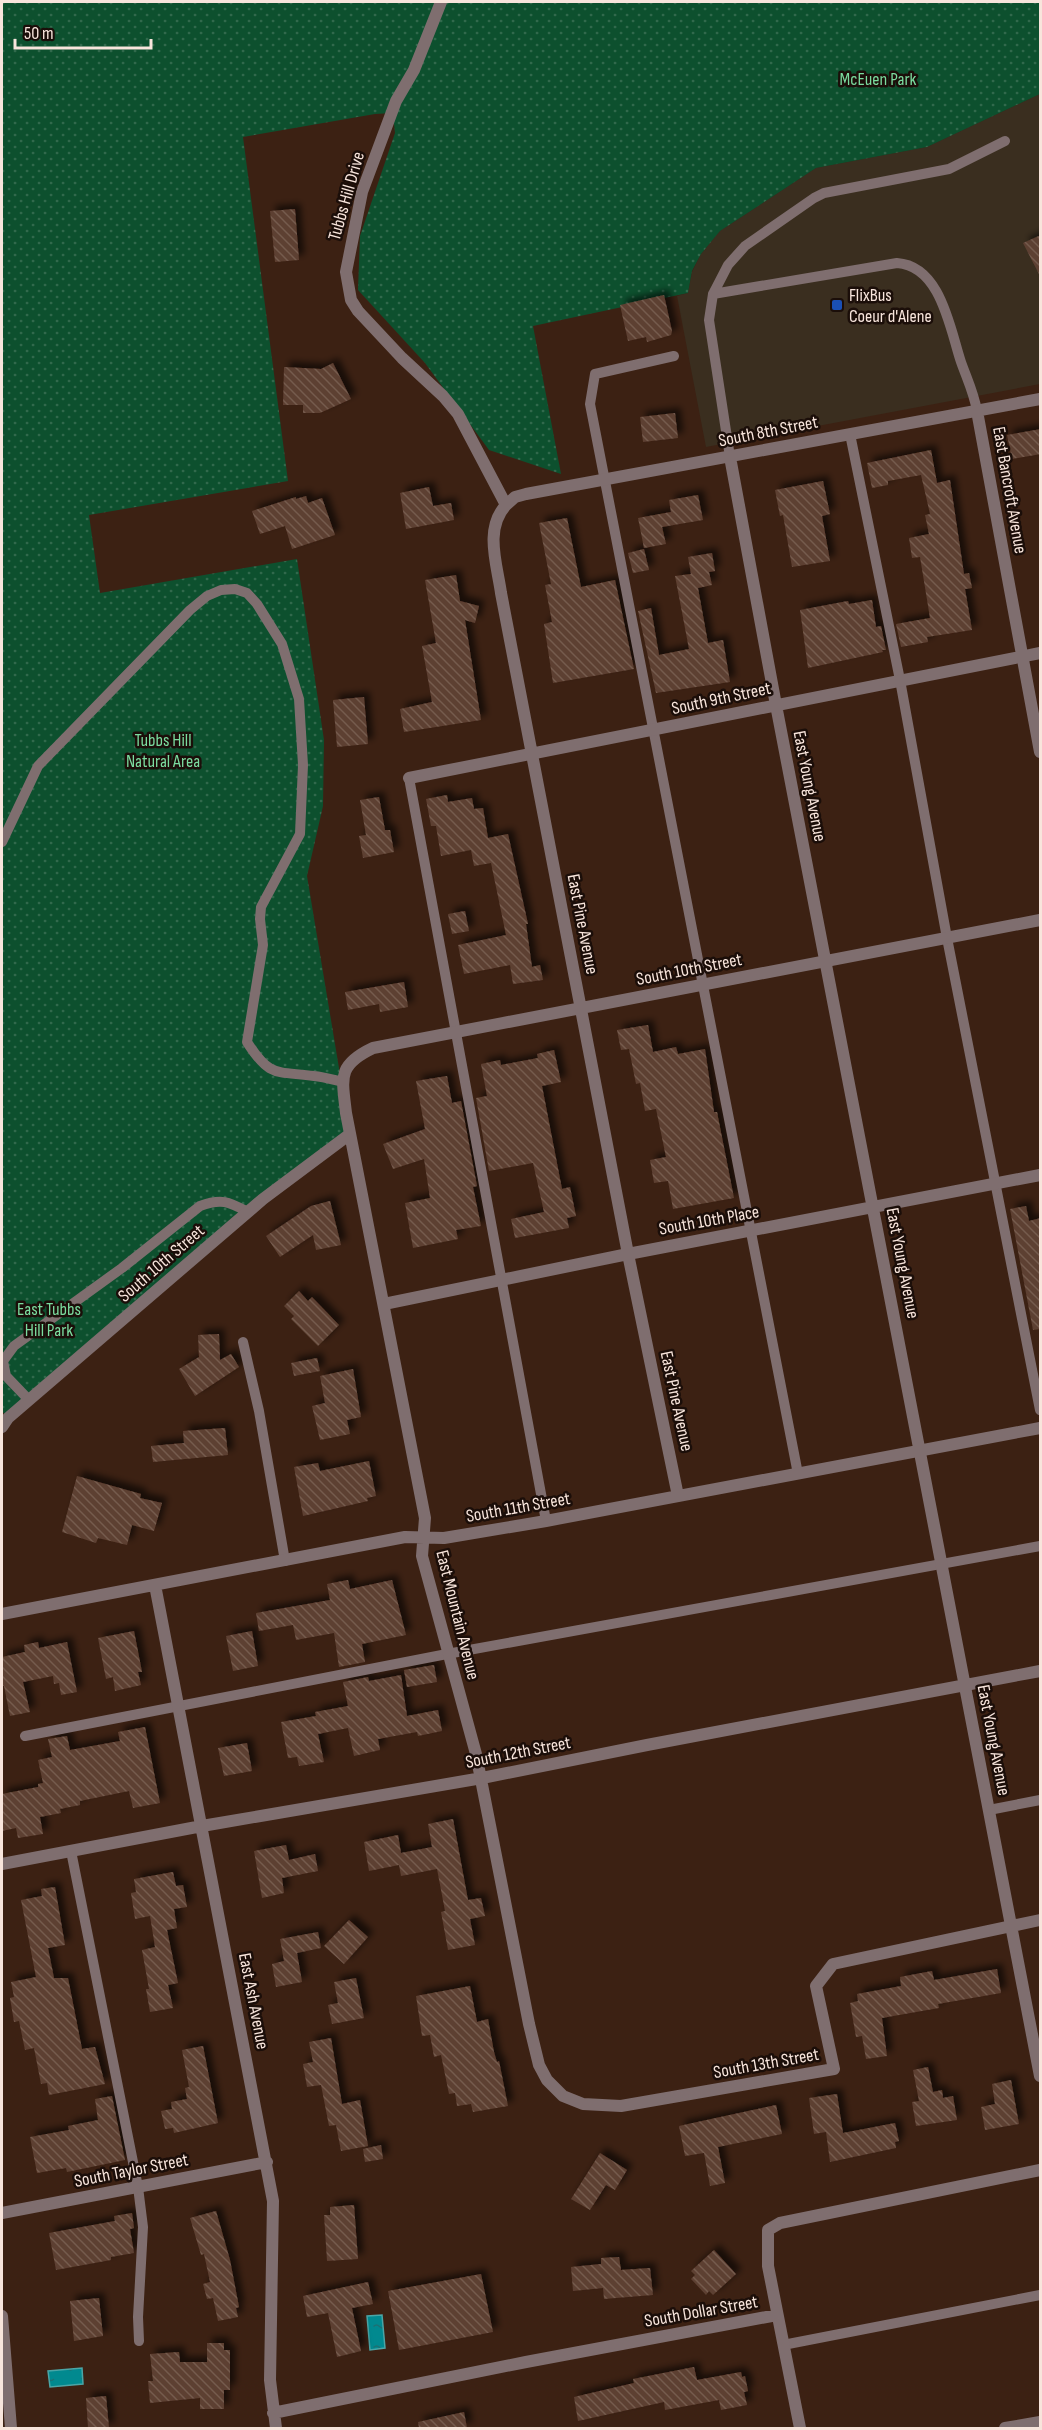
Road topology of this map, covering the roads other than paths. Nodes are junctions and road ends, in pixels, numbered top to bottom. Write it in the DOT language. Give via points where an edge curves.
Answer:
graph roads {
  1 [pos="441,2"];
  2 [pos="1005,141"];
  3 [pos="713,294"];
  4 [pos="674,356"];
  5 [pos="1041,399"];
  6 [pos="977,411"];
  7 [pos="850,434"];
  8 [pos="730,457"];
  9 [pos="605,480"];
  10 [pos="506,505"];
  11 [pos="1041,653"];
  12 [pos="1022,657"];
  13 [pos="900,680"];
  14 [pos="776,705"];
  15 [pos="655,730"];
  16 [pos="1041,752"];
  17 [pos="532,754"];
  18 [pos="409,778"];
  19 [pos="2,842"];
  20 [pos="1041,920"];
  21 [pos="947,938"];
  22 [pos="827,962"];
  23 [pos="704,985"];
  24 [pos="580,1008"];
  25 [pos="456,1032"];
  26 [pos="349,1063"];
  27 [pos="343,1082"];
  28 [pos="350,1134"];
  29 [pos="1041,1175"];
  30 [pos="996,1184"];
  31 [pos="874,1208"];
  32 [pos="248,1212"];
  33 [pos="751,1231"];
  34 [pos="628,1254"];
  35 [pos="502,1279"];
  36 [pos="384,1304"];
  37 [pos="243,1342"];
  38 [pos="29,1401"];
  39 [pos="1041,1410"];
  40 [pos="2,1426"];
  41 [pos="1041,1428"];
  42 [pos="921,1451"];
  43 [pos="798,1474"];
  44 [pos="678,1496"];
  45 [pos="546,1521"];
  46 [pos="424,1537"];
  47 [pos="1041,1546"];
  48 [pos="285,1561"];
  49 [pos="942,1565"];
  50 [pos="155,1585"];
  51 [pos="2,1614"];
  52 [pos="447,1654"];
  53 [pos="1041,1671"];
  54 [pos="966,1685"];
  55 [pos="180,1706"];
  56 [pos="25,1736"];
  57 [pos="482,1778"];
  58 [pos="1041,1800"];
  59 [pos="989,1810"];
  60 [pos="202,1826"];
  61 [pos="71,1851"];
  62 [pos="2,1864"];
  63 [pos="1041,1920"];
  64 [pos="1012,1925"];
  65 [pos="1038,2048"];
  66 [pos="1041,2076"];
  67 [pos="563,2096"];
  68 [pos="267,2162"];
  69 [pos="1041,2170"];
  70 [pos="138,2187"];
  71 [pos="2,2212"];
  72 [pos="1041,2295"];
  73 [pos="777,2315"];
  74 [pos="2,2316"];
  75 [pos="140,2341"];
  76 [pos="783,2345"];
  77 [pos="273,2414"];
  78 [pos="1041,2421"];
  79 [pos="11,2428"];
  80 [pos="276,2428"];
  81 [pos="798,2428"];
  82 [pos="1005,2428"];
  1 -- 10 [label="street, Tubbs Hill Drive" via="414,70 396,102 362,192 346,272 354,306 458,414"];
  2 -- 3 [label="lane" via="949,169 814,198 745,246 728,265"];
  3 -- 6 [label="lane" via="910,264 929,281 946,311 974,391"];
  3 -- 8 [label="lane" via="709,320"];
  4 -- 9 [label="lane" via="594,374 590,404"];
  5 -- 6 [label="street, South 8th Street"];
  6 -- 7 [label="street, South 8th Street"];
  6 -- 12 [label="street, East Bancroft Avenue"];
  7 -- 8 [label="street, South 8th Street"];
  7 -- 13 [label="lane"];
  8 -- 9 [label="street, South 8th Street"];
  8 -- 14 [label="street, East Young Avenue"];
  9 -- 10 [label="street, South 8th Street" via="526,494"];
  9 -- 15 [label="lane"];
  10 -- 17 [label="street, East Pine Avenue" via="498,514 493,538"];
  11 -- 12 [label="street, South 9th Street"];
  12 -- 13 [label="street, South 9th Street"];
  12 -- 16 [label="street, East Bancroft Avenue"];
  13 -- 14 [label="street, South 9th Street"];
  13 -- 21 [label="lane"];
  14 -- 15 [label="street, South 9th Street"];
  14 -- 22 [label="street, East Young Avenue"];
  15 -- 17 [label="street, South 9th Street"];
  15 -- 23 [label="lane"];
  17 -- 18 [label="street, South 9th Street"];
  17 -- 24 [label="street, East Pine Avenue"];
  18 -- 25 [label="lane"];
  19 -- 27 [label="lane" via="38,766 190,610 221,590 247,592 282,644 299,699 303,765 300,834 261,907 263,945 247,1042 273,1072"];
  20 -- 21 [label="street, South 10th Street"];
  21 -- 22 [label="street, South 10th Street"];
  21 -- 30 [label="lane"];
  22 -- 23 [label="street, South 10th Street"];
  22 -- 31 [label="street, East Young Avenue"];
  23 -- 24 [label="street, South 10th Street"];
  23 -- 33 [label="lane"];
  24 -- 25 [label="street, South 10th Street"];
  24 -- 34 [label="street, East Pine Avenue"];
  25 -- 26 [label="street, South 10th Street" via="372,1048"];
  25 -- 35 [label="lane"];
  26 -- 27 [label="street, East Mountain Avenue"];
  27 -- 28 [label="street, East Mountain Avenue"];
  28 -- 32 [label="street, South 10th Street"];
  28 -- 36 [label="street, East Mountain Avenue"];
  29 -- 30 [label="street, South 10th Place"];
  30 -- 31 [label="street, South 10th Place"];
  30 -- 39 [label="lane"];
  31 -- 33 [label="street, South 10th Place"];
  31 -- 42 [label="street, East Young Avenue"];
  32 -- 38 [label="street, South 10th Street"];
  32 -- 38 [label="lane" via="230,1202 214,1201 200,1206 14,1346 3,1361 6,1376"];
  33 -- 34 [label="street, South 10th Place"];
  33 -- 43 [label="lane"];
  34 -- 35 [label="street, South 10th Place"];
  34 -- 44 [label="street, East Pine Avenue"];
  35 -- 36 [label="street, South 10th Place"];
  35 -- 45 [label="lane"];
  36 -- 46 [label="street, East Mountain Avenue" via="425,1518"];
  37 -- 48 [label="lane"];
  38 -- 40 [label="street, South 10th Street"];
  41 -- 42 [label="street, South 11th Street"];
  42 -- 43 [label="street, South 11th Street"];
  42 -- 49 [label="street, East Young Avenue"];
  43 -- 44 [label="street, South 11th Street"];
  44 -- 45 [label="street, South 11th Street"];
  45 -- 46 [label="street, South 11th Street" via="444,1538"];
  46 -- 48 [label="street, South 11th Street" via="405,1537"];
  46 -- 52 [label="street, East Mountain Avenue" via="422,1556"];
  47 -- 49 [label="lane"];
  48 -- 50 [label="street, South 11th Street"];
  49 -- 52 [label="lane"];
  49 -- 54 [label="street, East Young Avenue"];
  50 -- 51 [label="street, South 11th Street"];
  50 -- 55 [label="street, East Ash Avenue"];
  52 -- 55 [label="lane"];
  52 -- 57 [label="street, East Mountain Avenue"];
  53 -- 54 [label="street, South 12th Street"];
  54 -- 57 [label="street, South 12th Street"];
  54 -- 59 [label="street, East Young Avenue"];
  55 -- 56 [label="lane"];
  55 -- 60 [label="street, East Ash Avenue"];
  57 -- 60 [label="street, South 12th Street"];
  57 -- 67 [label="street, East Mountain Avenue" via="538,2065"];
  58 -- 59 [label="lane"];
  59 -- 64 [label="street, East Young Avenue"];
  60 -- 61 [label="street, South 12th Street"];
  60 -- 68 [label="street, East Ash Avenue"];
  61 -- 62 [label="street, South 12th Street"];
  61 -- 70 [label="lane"];
  63 -- 64 [label="street, South 13th Street"];
  64 -- 65 [label="street, East Young Avenue"];
  64 -- 67 [label="street, South 13th Street" via="832,1964 816,1986 834,2069 621,2106 583,2104"];
  65 -- 66 [label="street, East Young Avenue"];
  68 -- 70 [label="street, South Taylor Street"];
  68 -- 77 [label="street, East Ash Avenue" via="274,2232 270,2380"];
  69 -- 73 [label="street, South Dollar Street" via="780,2223 766,2235"];
  70 -- 71 [label="street, South Taylor Street"];
  70 -- 75 [label="lane" via="144,2226"];
  72 -- 76 [label="lane"];
  73 -- 76 [label="street"];
  73 -- 77 [label="street, South Dollar Street"];
  74 -- 79 [label="street"];
  76 -- 81 [label="street"];
  77 -- 80 [label="street, East Ash Avenue"];
  78 -- 82 [label="street"];
}
